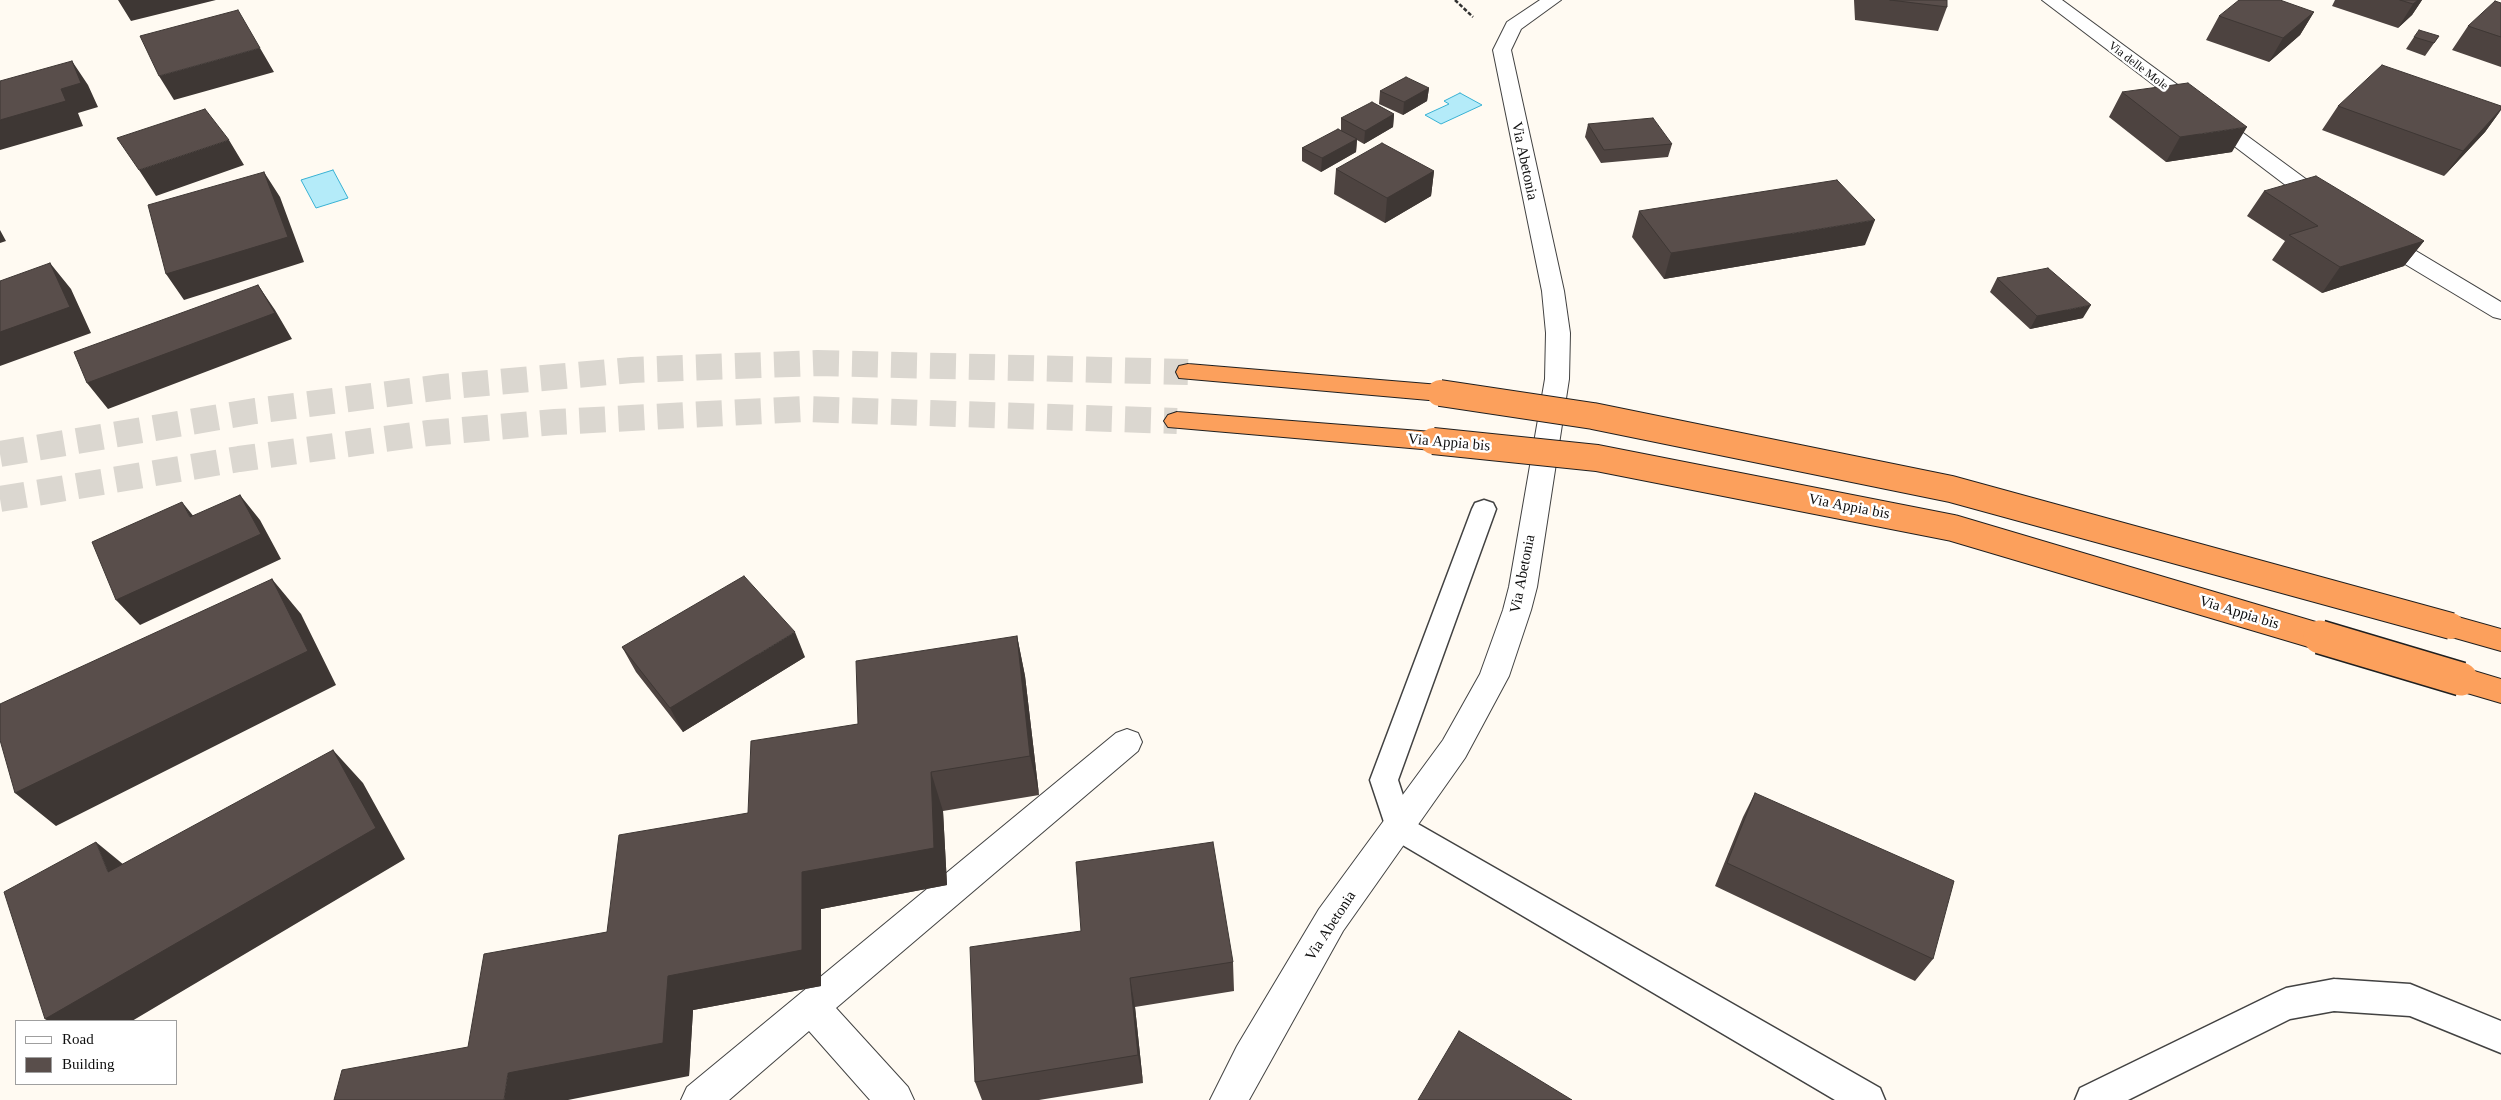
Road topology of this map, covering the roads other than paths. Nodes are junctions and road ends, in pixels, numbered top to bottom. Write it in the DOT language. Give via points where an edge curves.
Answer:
graph roads {
  1 [pos="1552,0"];
  2 [pos="2051,0"];
  3 [pos="2501,312"];
  4 [pos="1188,372"];
  5 [pos="1177,421"];
  6 [pos="1484,509"];
  7 [pos="2501,640"];
  8 [pos="2501,691"];
  9 [pos="1127,742"];
  10 [pos="1399,828"];
  11 [pos="811,1007"];
  12 [pos="2501,1037"];
  13 [pos="700,1100"];
  14 [pos="895,1100"];
  15 [pos="1229,1100"];
  16 [pos="1868,1100"];
  17 [pos="2092,1100"];
  1 -- 10 [label="street, Via Abetonia" via="1513,26 1502,50 1553,291 1558,333 1557,378 1523,587 1506,643 1482,702"];
  2 -- 3 [label="street, Via delle Mole" via="2289,179 2350,221"];
  4 -- 7 [label="highway, bridge" via="1440,393 1593,416 1951,488"];
  5 -- 8 [label="highway, Via Appia bis, bridge" via="1433,441 1597,458 1953,528"];
  6 -- 10 [label="lane" via="1384,780"];
  9 -- 11 [label="street"];
  10 -- 15 [label="street, Via Abetonia" via="1331,920"];
  10 -- 16 [label="lane"];
  11 -- 13 [label="street"];
  11 -- 14 [label="street"];
  12 -- 17 [label="lane" via="2410,1000 2334,994 2286,1004"];
}
